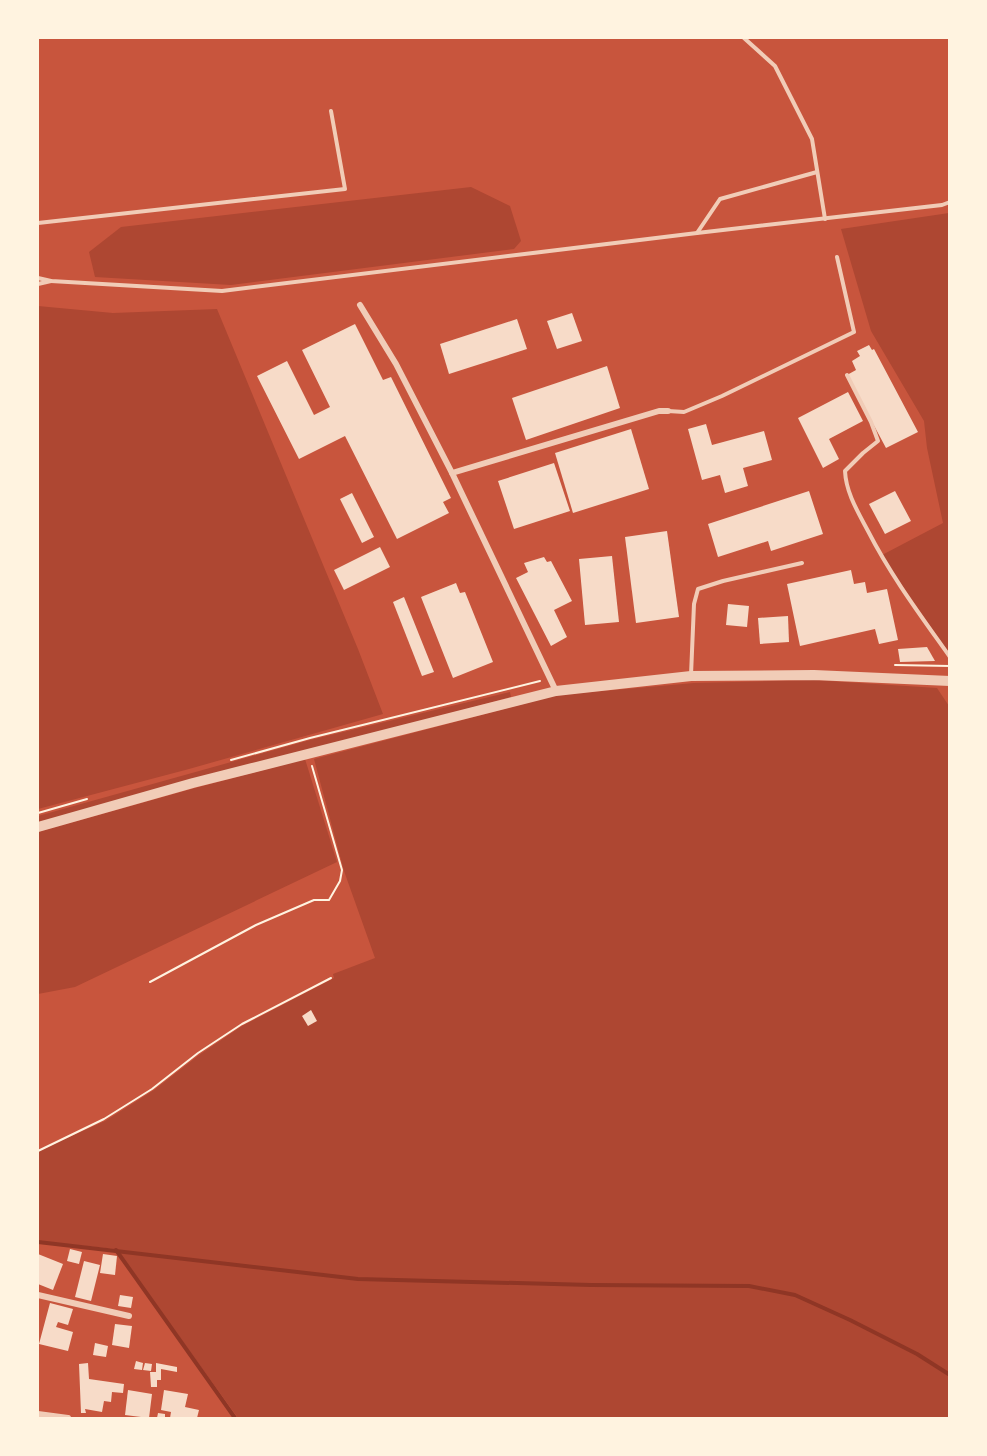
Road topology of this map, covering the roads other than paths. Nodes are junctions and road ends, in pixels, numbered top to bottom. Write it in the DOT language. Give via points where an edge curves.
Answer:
graph roads {
  1 [pos="744,38"];
  2 [pos="331,111"];
  3 [pos="817,172"];
  4 [pos="950,202"];
  5 [pos="825,219"];
  6 [pos="38,223"];
  7 [pos="697,233"];
  8 [pos="837,257"];
  9 [pos="38,278"];
  10 [pos="51,281"];
  11 [pos="38,284"];
  12 [pos="360,305"];
  13 [pos="847,375"];
  14 [pos="668,411"];
  15 [pos="452,473"];
  16 [pos="802,563"];
  17 [pos="950,657"];
  18 [pos="691,676"];
  19 [pos="950,681"];
  20 [pos="556,691"];
  21 [pos="38,827"];
  22 [pos="38,1294"];
  23 [pos="129,1316"];
  24 [pos="38,1414"];
  25 [pos="68,1419"];
  1 -- 3 [label="lane" via="775,66 812,138"];
  2 -- 6 [label="lane" via="345,189"];
  3 -- 5 [label="lane"];
  3 -- 7 [label="lane" via="720,199"];
  4 -- 5 [label="lane"];
  5 -- 7 [label="lane"];
  7 -- 10 [label="lane" via="222,291"];
  8 -- 14 [label="lane" via="854,332 722,396 684,412"];
  9 -- 10 [label="lane"];
  10 -- 11 [label="lane"];
  12 -- 15 [label="street" via="396,364"];
  13 -- 17 [label="lane" via="878,441 845,471 855,508 895,579"];
  14 -- 15 [label="street"];
  15 -- 20 [label="street"];
  16 -- 18 [label="lane" via="698,589"];
  18 -- 19 [label="street" via="814,675"];
  18 -- 20 [label="street"];
  20 -- 21 [label="street" via="193,783"];
  22 -- 23 [label="street"];
  24 -- 25 [label="street"];
}
